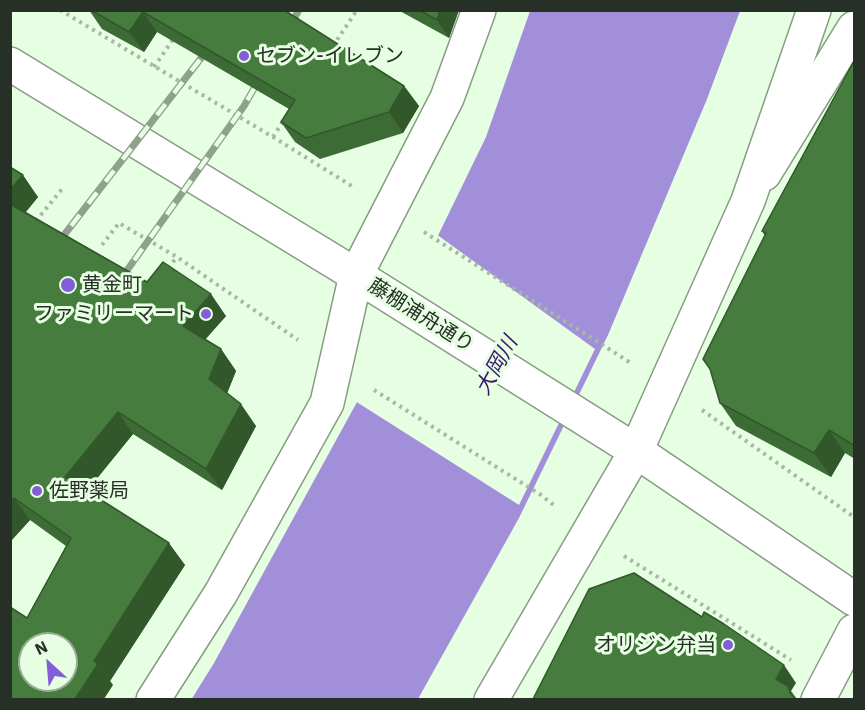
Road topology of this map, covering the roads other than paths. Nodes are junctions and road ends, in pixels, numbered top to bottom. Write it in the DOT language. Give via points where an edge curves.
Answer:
graph roads {
  1 [pos="479,10"];
  2 [pos="814,10"];
  3 [pos="855,28"];
  4 [pos="10,64"];
  5 [pos="747,201"];
  6 [pos="356,275"];
  7 [pos="636,451"];
  8 [pos="855,599"];
  9 [pos="855,631"];
  10 [pos="823,691"];
  11 [pos="153,699"];
  12 [pos="491,699"];
  1 -- 6 [label="street" via="447,98"];
  2 -- 5 [label="street"];
  3 -- 5 [label="street"];
  4 -- 6 [label="street, 藤棚浦舟通り"];
  5 -- 7 [label="street"];
  6 -- 7 [label="street, 藤棚浦舟通り"];
  6 -- 11 [label="street" via="327,403 221,593"];
  7 -- 8 [label="street, 藤棚浦舟通り"];
  7 -- 12 [label="street"];
  9 -- 10 [label="street"];
}
